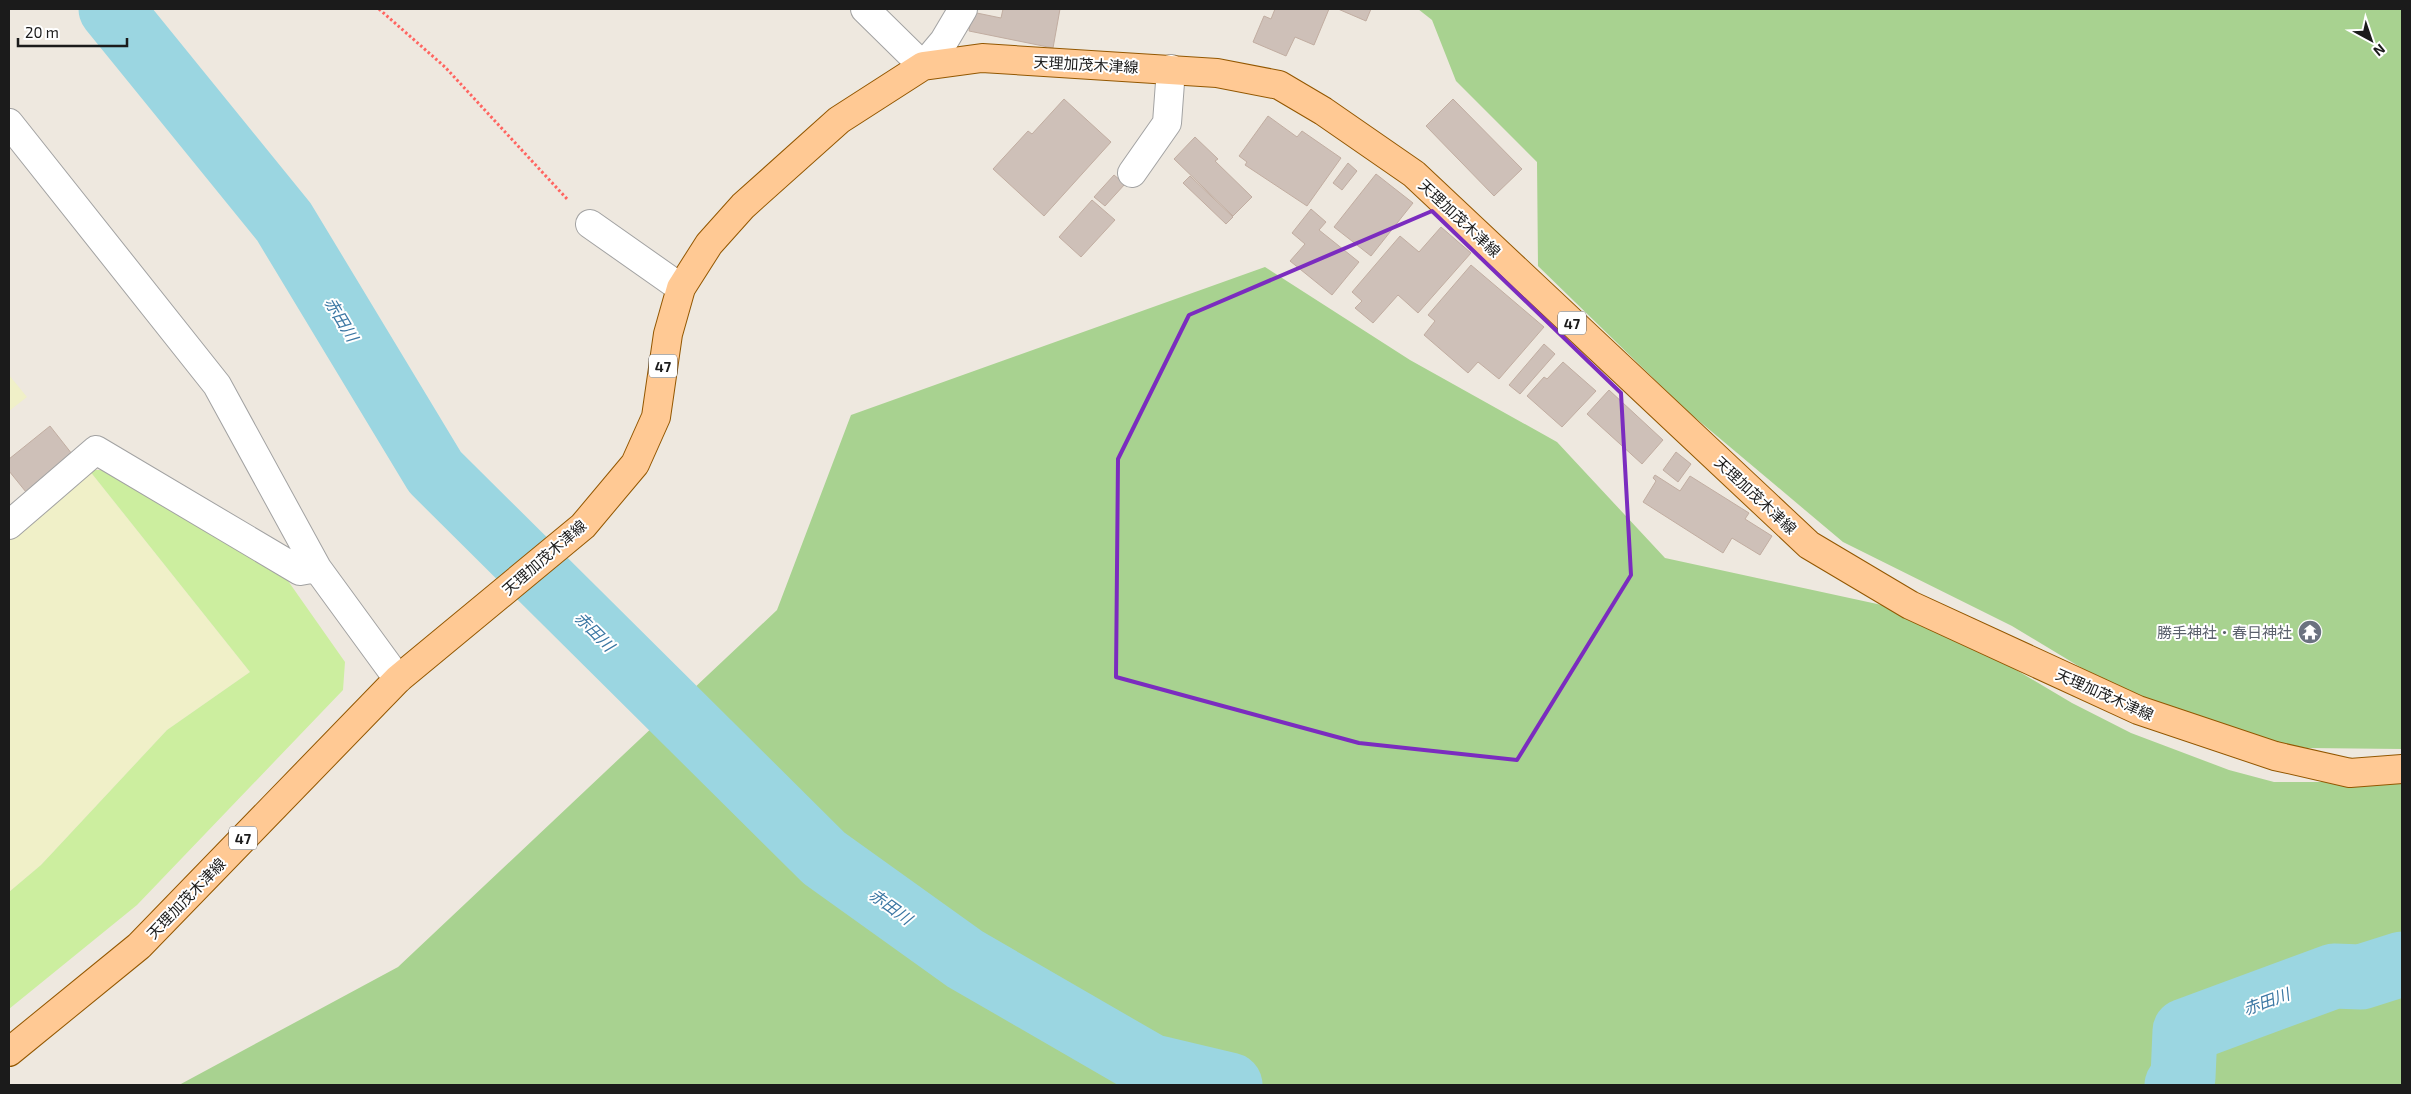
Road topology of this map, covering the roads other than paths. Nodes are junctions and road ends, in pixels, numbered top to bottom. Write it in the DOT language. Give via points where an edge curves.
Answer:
graph roads {
  1 [pos="865,9"];
  2 [pos="963,9"];
  3 [pos="922,66"];
  4 [pos="1171,69"];
  5 [pos="9,123"];
  6 [pos="1132,173"];
  7 [pos="590,224"];
  8 [pos="681,288"];
  9 [pos="9,525"];
  10 [pos="317,568"];
  11 [pos="398,679"];
  12 [pos="2402,769"];
  13 [pos="9,1052"];
  1 -- 3 [label="street"];
  2 -- 3 [label="street" via="944,41"];
  3 -- 4 [label="main road, 天理加茂木津線 / 47" via="982,58"];
  3 -- 8 [label="main road, 天理加茂木津線 / 47" via="839,120 743,206 709,244"];
  4 -- 6 [label="street" via="1167,123"];
  4 -- 12 [label="main road, 天理加茂木津線 / 47" via="1218,72 1279,85 1323,110 1414,174 1810,544 1910,605 2147,714 2275,756 2350,773"];
  5 -- 10 [label="street" via="217,385"];
  7 -- 8 [label="street"];
  8 -- 11 [label="main road, 天理加茂木津線 / 47" via="668,334 656,417 635,464 583,526"];
  9 -- 10 [label="street" via="96,450 300,572"];
  10 -- 11 [label="street"];
  11 -- 13 [label="main road, 天理加茂木津線 / 47" via="139,946"];
}
